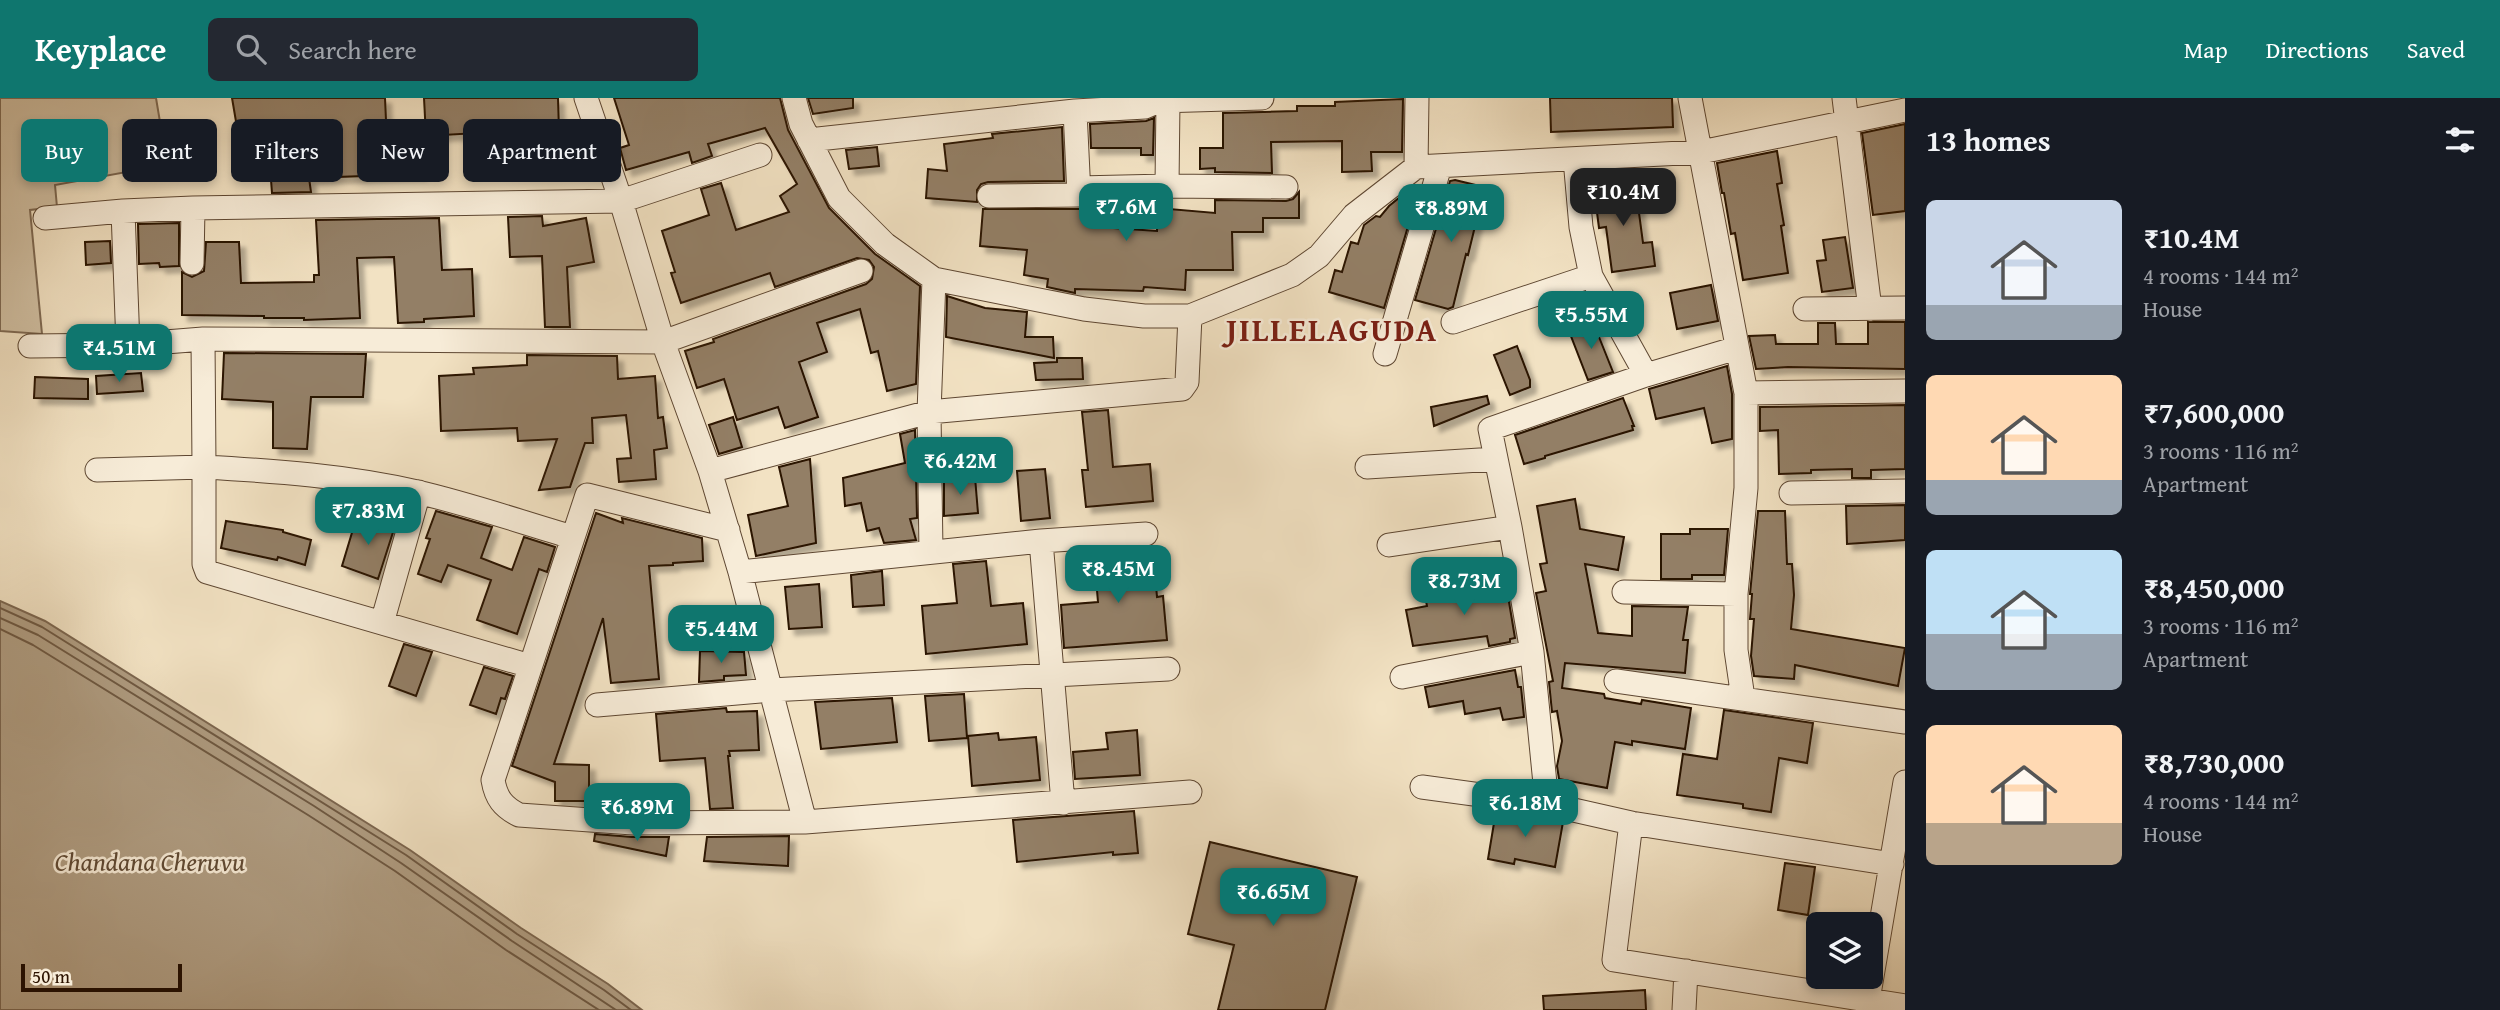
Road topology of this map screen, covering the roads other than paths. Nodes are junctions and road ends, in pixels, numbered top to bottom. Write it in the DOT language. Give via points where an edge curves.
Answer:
graph roads {
  1 [pos="586,98"];
  2 [pos="794,98"];
  3 [pos="1262,98"];
  4 [pos="1417,98"];
  5 [pos="1690,98"];
  6 [pos="1844,98"];
  7 [pos="1162,100"];
  8 [pos="1905,110"];
  9 [pos="1075,111"];
  10 [pos="1848,121"];
  11 [pos="809,140"];
  12 [pos="1701,152"];
  13 [pos="760,155"];
  14 [pos="1575,159"];
  15 [pos="1440,166"];
  16 [pos="1416,167"];
  17 [pos="1167,186"];
  18 [pos="1286,187"];
  19 [pos="1078,188"];
  20 [pos="989,196"];
  21 [pos="621,201"];
  22 [pos="193,208"];
  23 [pos="123,211"];
  24 [pos="45,218"];
  25 [pos="192,263"];
  26 [pos="861,271"];
  27 [pos="1591,275"];
  28 [pos="934,279"];
  29 [pos="1805,309"];
  30 [pos="1870,309"];
  31 [pos="1905,309"];
  32 [pos="1190,316"];
  33 [pos="1453,322"];
  34 [pos="203,339"];
  35 [pos="663,342"];
  36 [pos="128,345"];
  37 [pos="30,346"];
  38 [pos="1737,348"];
  39 [pos="1385,354"];
  40 [pos="1646,374"];
  41 [pos="1905,391"];
  42 [pos="1745,393"];
  43 [pos="929,412"];
  44 [pos="1496,459"];
  45 [pos="204,467"];
  46 [pos="1367,467"];
  47 [pos="97,470"];
  48 [pos="710,471"];
  49 [pos="1905,491"];
  50 [pos="419,492"];
  51 [pos="1791,493"];
  52 [pos="1510,527"];
  53 [pos="727,530"];
  54 [pos="1146,534"];
  55 [pos="572,537"];
  56 [pos="1041,541"];
  57 [pos="1389,545"];
  58 [pos="931,552"];
  59 [pos="740,572"];
  60 [pos="1623,592"];
  61 [pos="1736,594"];
  62 [pos="382,623"];
  63 [pos="1532,652"];
  64 [pos="530,666"];
  65 [pos="1168,669"];
  66 [pos="1053,676"];
  67 [pos="1402,677"];
  68 [pos="1616,681"];
  69 [pos="771,691"];
  70 [pos="1743,698"];
  71 [pos="597,705"];
  72 [pos="1905,722"];
  73 [pos="1905,782"];
  74 [pos="1422,787"];
  75 [pos="1190,792"];
  76 [pos="1063,803"];
  77 [pos="1548,804"];
  78 [pos="806,822"];
  79 [pos="1631,822"];
  80 [pos="1892,864"];
  81 [pos="1686,971"];
  82 [pos="1868,1000"];
  83 [pos="1905,1006"];
  84 [pos="1684,1010"];
  1 -- 21 [label="street"];
  2 -- 11 [label="street"];
  3 -- 7 [label="street"];
  4 -- 16 [label="street"];
  5 -- 12 [label="street"];
  6 -- 10 [label="street"];
  7 -- 9 [label="street" via="1145,107"];
  7 -- 17 [label="street"];
  8 -- 10 [label="street"];
  9 -- 11 [label="street"];
  9 -- 19 [label="street"];
  10 -- 12 [label="street"];
  10 -- 30 [label="street"];
  11 -- 28 [label="street" via="839,198 885,244"];
  12 -- 14 [label="street"];
  12 -- 38 [label="street"];
  13 -- 21 [label="street"];
  14 -- 15 [label="street"];
  14 -- 27 [label="street"];
  15 -- 16 [label="street"];
  15 -- 39 [label="street"];
  16 -- 32 [label="street" via="1354,215 1319,256 1292,275"];
  17 -- 18 [label="street"];
  17 -- 19 [label="street"];
  19 -- 20 [label="street" via="1079,195"];
  21 -- 22 [label="street"];
  21 -- 35 [label="street"];
  22 -- 23 [label="street"];
  22 -- 25 [label="street"];
  23 -- 24 [label="street"];
  23 -- 36 [label="street"];
  26 -- 35 [label="street"];
  27 -- 33 [label="street"];
  27 -- 40 [label="street"];
  28 -- 32 [label="street" via="1084,309"];
  28 -- 43 [label="street"];
  29 -- 30 [label="street"];
  30 -- 31 [label="street"];
  32 -- 43 [label="street" via="1187,382 1182,389"];
  34 -- 35 [label="street"];
  34 -- 36 [label="street"];
  34 -- 45 [label="street"];
  35 -- 48 [label="street"];
  36 -- 37 [label="street"];
  38 -- 40 [label="street"];
  38 -- 42 [label="street"];
  40 -- 44 [label="street" via="1490,429"];
  41 -- 42 [label="street"];
  42 -- 61 [label="street" via="1746,488"];
  43 -- 48 [label="street"];
  43 -- 58 [label="street"];
  44 -- 46 [label="street"];
  44 -- 52 [label="street"];
  45 -- 47 [label="street"];
  45 -- 50 [label="street" via="303,473"];
  45 -- 62 [label="street" via="207,572"];
  48 -- 53 [label="street"];
  49 -- 51 [label="street"];
  50 -- 55 [label="street"];
  50 -- 62 [label="street"];
  52 -- 57 [label="street"];
  52 -- 63 [label="street"];
  53 -- 55 [label="street" via="587,495"];
  53 -- 59 [label="street"];
  54 -- 56 [label="street"];
  55 -- 64 [label="street"];
  56 -- 58 [label="street"];
  56 -- 66 [label="street"];
  58 -- 59 [label="street"];
  59 -- 69 [label="street"];
  60 -- 61 [label="street"];
  61 -- 70 [label="street" via="1736,650"];
  62 -- 64 [label="street"];
  63 -- 67 [label="street"];
  63 -- 77 [label="street"];
  64 -- 78 [label="street" via="493,780 506,808 519,815 608,822"];
  65 -- 66 [label="street"];
  66 -- 69 [label="street"];
  66 -- 76 [label="street"];
  68 -- 70 [label="street"];
  69 -- 71 [label="street"];
  69 -- 78 [label="street"];
  70 -- 72 [label="street"];
  73 -- 80 [label="street"];
  74 -- 77 [label="street"];
  75 -- 76 [label="street"];
  76 -- 78 [label="street"];
  77 -- 79 [label="street"];
  79 -- 80 [label="street"];
  79 -- 81 [label="street" via="1614,960"];
  80 -- 82 [label="street"];
  81 -- 82 [label="street"];
  81 -- 84 [label="street"];
  82 -- 83 [label="street"];
}
